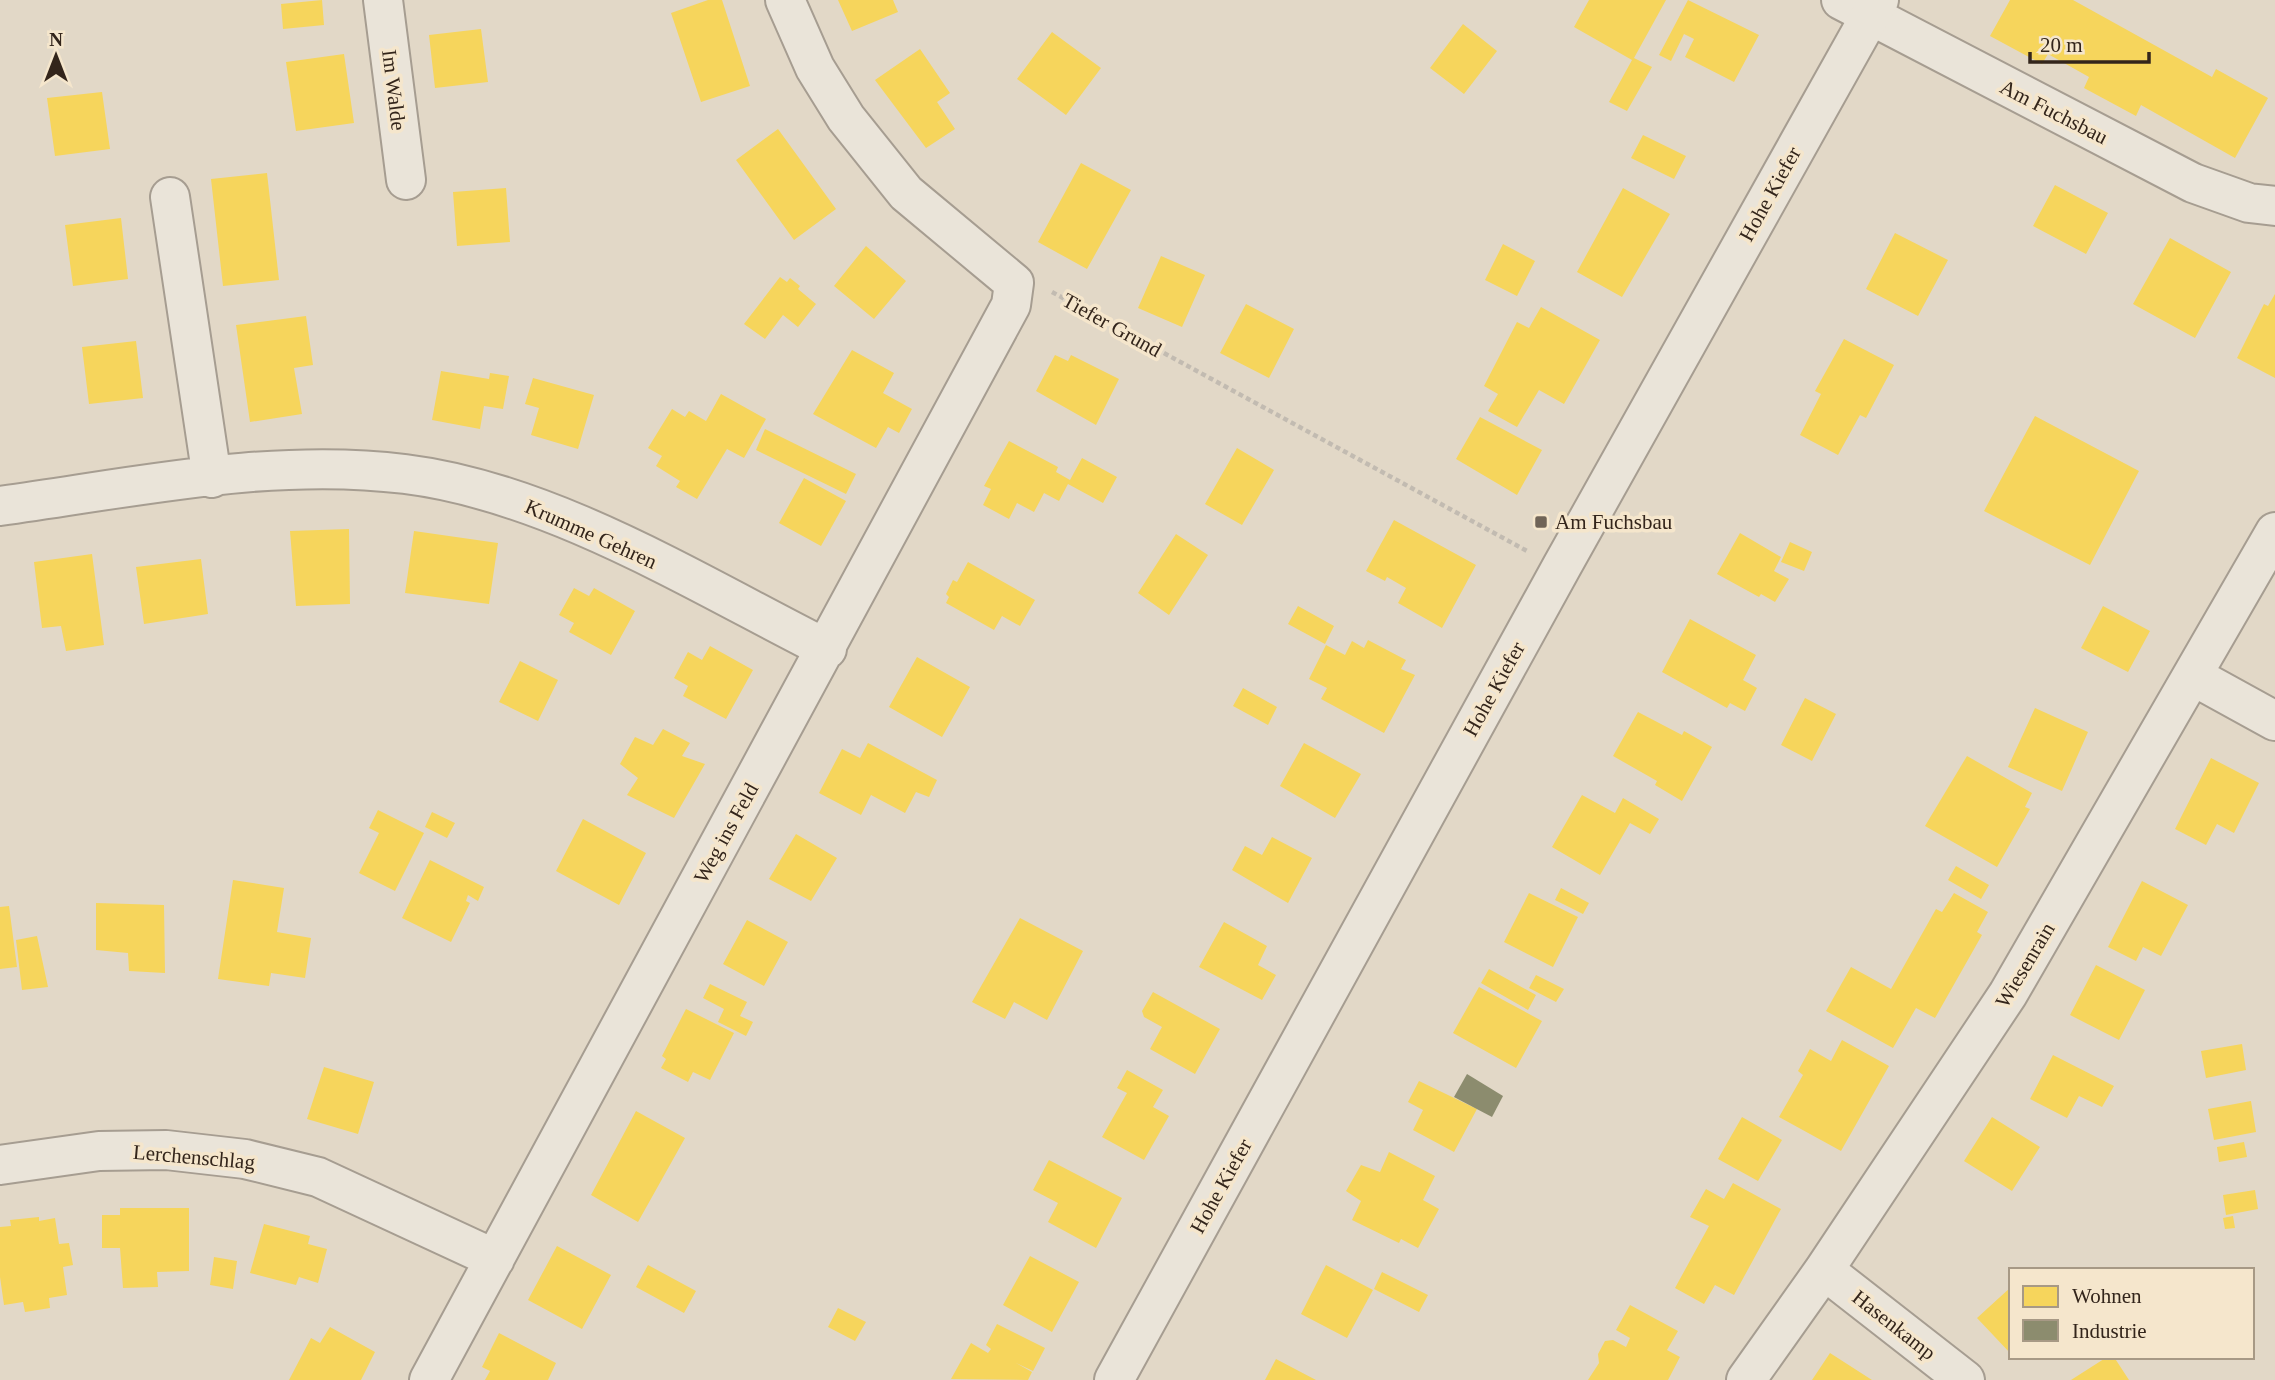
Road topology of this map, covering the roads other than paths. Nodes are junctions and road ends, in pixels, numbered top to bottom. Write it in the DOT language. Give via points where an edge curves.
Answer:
graph roads {
  1 [pos="383,0"];
  2 [pos="785,0"];
  3 [pos="1863,5"];
  4 [pos="405,180"];
  5 [pos="170,197"];
  6 [pos="2275,206"];
  7 [pos="212,478"];
  8 [pos="0,506"];
  9 [pos="2275,532"];
  10 [pos="827,649"];
  11 [pos="2194,677"];
  12 [pos="2275,721"];
  13 [pos="0,1165"];
  14 [pos="495,1259"];
  15 [pos="1824,1270"];
  16 [pos="429,1380"];
  17 [pos="1114,1380"];
  18 [pos="1746,1380"];
  19 [pos="1965,1380"];
  1 -- 4 [label="street, Im Walde"];
  2 -- 10 [label="street, Weg ins Feld" via="815,68 840,108 906,193 1014,283 1011,305"];
  3 -- 6 [label="street, Am Fuchsbau" via="2193,183 2249,203"];
  3 -- 17 [label="street, Hohe Kiefer" via="1562,566"];
  5 -- 7 [label="street"];
  7 -- 8 [label="street, Krumme Gehren"];
  7 -- 10 [label="street, Krumme Gehren" via="307,469 404,474 473,487 542,508 590,529"];
  9 -- 11 [label="street, Wiesenrain"];
  10 -- 14 [label="street, Weg ins Feld"];
  11 -- 12 [label="street"];
  11 -- 15 [label="street, Wiesenrain" via="2008,994"];
  13 -- 14 [label="street, Lerchenschlag" via="99,1151 166,1150 245,1159 318,1177"];
  14 -- 16 [label="street, Weg ins Feld"];
  15 -- 18 [label="street, Wiesenrain"];
  15 -- 19 [label="street, Hasenkamp"];
}
